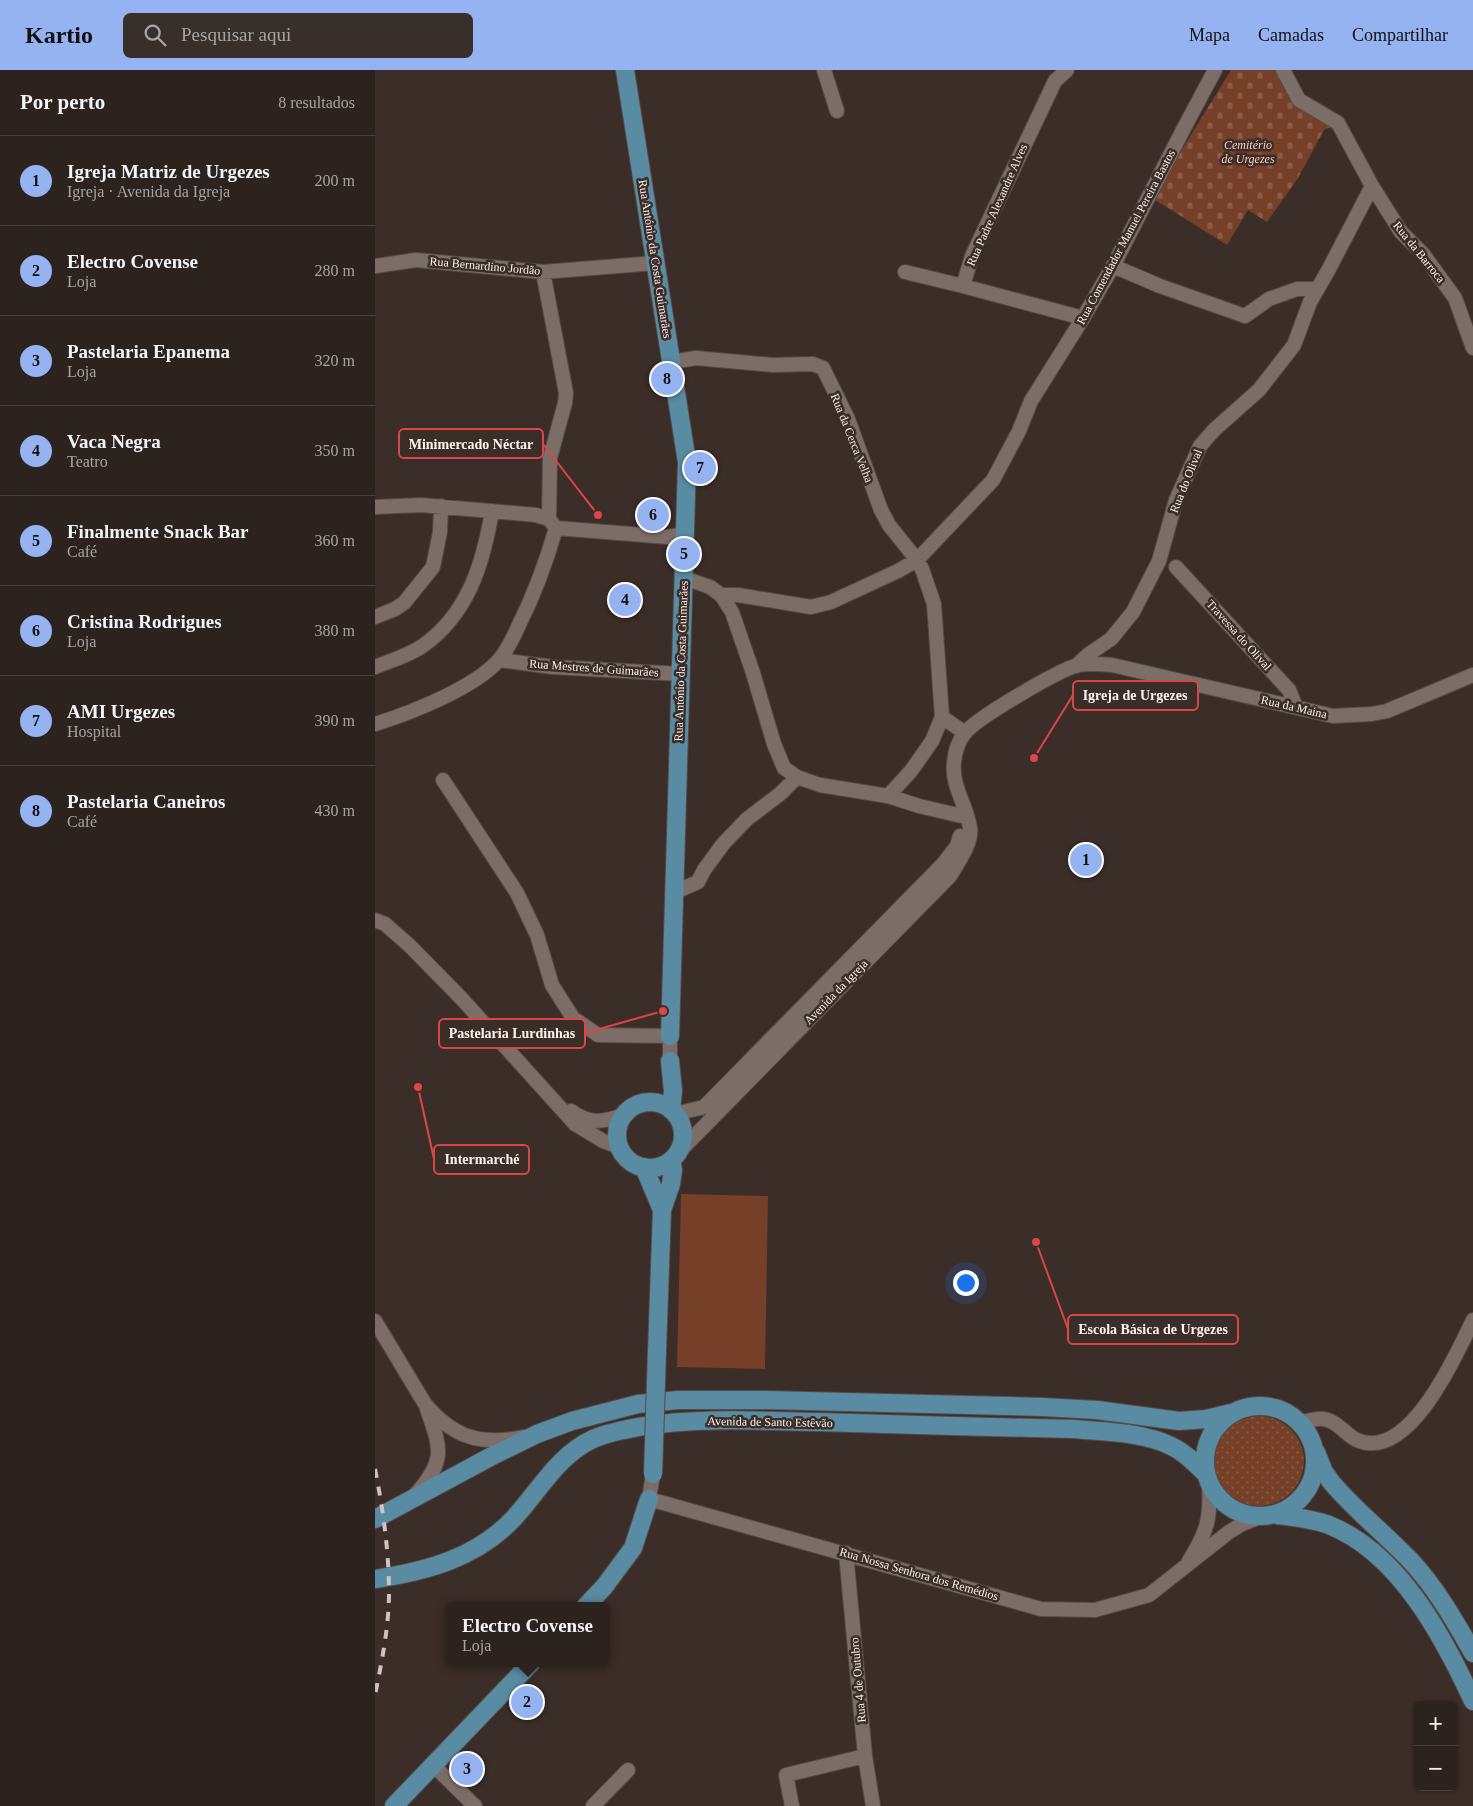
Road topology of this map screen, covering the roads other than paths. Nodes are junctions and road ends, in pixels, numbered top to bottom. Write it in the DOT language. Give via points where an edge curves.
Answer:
graph roads {
  1 [pos="625,70"];
  2 [pos="824,70"];
  3 [pos="1067,70"];
  4 [pos="1215,70"];
  5 [pos="1283,70"];
  6 [pos="837,111"];
  7 [pos="1371,186"];
  8 [pos="655,263"];
  9 [pos="375,266"];
  10 [pos="1113,266"];
  11 [pos="543,272"];
  12 [pos="905,272"];
  13 [pos="963,286"];
  14 [pos="1317,289"];
  15 [pos="1083,318"];
  16 [pos="1473,348"];
  17 [pos="671,362"];
  18 [pos="441,506"];
  19 [pos="375,507"];
  20 [pos="492,511"];
  21 [pos="552,523"];
  22 [pos="685,534"];
  23 [pos="917,560"];
  24 [pos="1176,567"];
  25 [pos="684,578"];
  26 [pos="721,595"];
  27 [pos="375,617"];
  28 [pos="1111,639"];
  29 [pos="499,660"];
  30 [pos="1112,665"];
  31 [pos="1075,666"];
  32 [pos="375,667"];
  33 [pos="681,674"];
  34 [pos="1473,675"];
  35 [pos="1296,707"];
  36 [pos="942,717"];
  37 [pos="375,724"];
  38 [pos="965,733"];
  39 [pos="953,763"];
  40 [pos="797,777"];
  41 [pos="443,780"];
  42 [pos="888,796"];
  43 [pos="966,816"];
  44 [pos="673,893"];
  45 [pos="375,920"];
  46 [pos="670,1036"];
  47 [pos="670,1061"];
  48 [pos="550,1095"];
  49 [pos="650,1102"];
  50 [pos="673,1112"];
  51 [pos="624,1115"];
  52 [pos="619,1148"];
  53 [pos="673,1158"];
  54 [pos="644,1167"];
  55 [pos="662,1210"];
  56 [pos="1473,1320"];
  57 [pos="375,1321"];
  58 [pos="425,1404"];
  59 [pos="1231,1414"];
  60 [pos="1300,1423"];
  61 [pos="537,1434"];
  62 [pos="1312,1443"];
  63 [pos="653,1474"];
  64 [pos="1207,1479"];
  65 [pos="413,1499"];
  66 [pos="649,1499"];
  67 [pos="1270,1516"];
  68 [pos="375,1519"];
  69 [pos="846,1553"];
  70 [pos="1184,1569"];
  71 [pos="375,1579"];
  72 [pos="590,1602"];
  73 [pos="1473,1653"];
  74 [pos="527,1667"];
  75 [pos="1473,1700"];
  76 [pos="865,1756"];
  77 [pos="433,1765"];
  78 [pos="628,1770"];
  79 [pos="394,1806"];
  80 [pos="475,1806"];
  81 [pos="593,1806"];
  82 [pos="792,1806"];
  83 [pos="873,1806"];
  1 -- 8 [label="main road, Rua António da Costa Guimarães"];
  2 -- 6 [label="street"];
  3 -- 13 [label="street, Rua Padre Alexandre Alves" via="1055,81 972,256"];
  4 -- 10 [label="street, Rua Comendador Manuel Pereira Bastos"];
  5 -- 7 [label="street, Rua da Barroca" via="1299,100 1338,123"];
  7 -- 14 [label="street, Rua do Olival"];
  7 -- 16 [label="street, Rua da Barroca" via="1401,232 1423,254 1455,298"];
  8 -- 11 [label="street, Rua Bernardino Jordão"];
  8 -- 17 [label="main road, Rua António da Costa Guimarães"];
  9 -- 11 [label="street, Rua Bernardino Jordão" via="416,260"];
  10 -- 14 [label="street" via="1245,316 1269,299 1297,289"];
  10 -- 15 [label="street, Rua Comendador Manuel Pereira Bastos"];
  11 -- 21 [label="street" via="566,393 550,458"];
  12 -- 13 [label="street"];
  13 -- 15 [label="street"];
  14 -- 28 [label="street, Rua do Olival" via="1294,344 1259,390 1200,446 1176,500 1159,561 1133,612"];
  15 -- 23 [label="street, Rua Comendador Manuel Pereira Bastos" via="1031,401 993,480"];
  17 -- 22 [label="main road, Rua António da Costa Guimarães" via="687,462"];
  17 -- 23 [label="street, Rua da Cerca Velha" via="696,358 773,365 813,364 823,368 848,419 881,510"];
  18 -- 19 [label="street"];
  18 -- 20 [label="street"];
  18 -- 27 [label="street" via="433,567 404,603"];
  20 -- 21 [label="street" via="537,515"];
  20 -- 32 [label="street" via="484,555 473,585 453,617 420,648"];
  21 -- 22 [label="street" via="668,537"];
  21 -- 29 [label="street" via="540,580"];
  22 -- 25 [label="main road, Rua António da Costa Guimarães"];
  23 -- 26 [label="street, Rua Comendador Manuel Pereira Bastos" via="831,602 811,607"];
  23 -- 36 [label="street" via="934,604"];
  24 -- 35 [label="street, Travessa do Olival" via="1289,690"];
  25 -- 26 [label="street" via="710,587"];
  25 -- 33 [label="main road, Rua António da Costa Guimarães"];
  26 -- 40 [label="street" via="732,612 784,768"];
  28 -- 30 [label="street"];
  28 -- 31 [label="street, Rua do Olival"];
  29 -- 33 [label="street, Rua Mestres de Guimarães" via="553,667"];
  29 -- 37 [label="street" via="474,681 426,705"];
  30 -- 31 [label="street, Rua da Maina"];
  30 -- 35 [label="street, Rua da Maina"];
  31 -- 38 [label="street, Rua da Maina" via="981,719"];
  33 -- 44 [label="main road, Rua António da Costa Guimarães"];
  34 -- 35 [label="street, Rua da Maina" via="1387,711 1372,714 1333,716"];
  36 -- 38 [label="street"];
  36 -- 42 [label="street" via="932,741"];
  38 -- 39 [label="street, Rua da Maina"];
  39 -- 43 [label="street, Avenida da Igreja" via="955,783"];
  40 -- 42 [label="street"];
  40 -- 44 [label="street" via="723,844 698,882"];
  41 -- 46 [label="street" via="517,893 537,935 552,985 573,1018 598,1035"];
  42 -- 43 [label="street"];
  43 -- 50 [label="street, Avenida da Igreja" via="957,846 943,864 704,1107"];
  43 -- 53 [label="street, Avenida da Igreja" via="971,829 969,838 950,876"];
  44 -- 46 [label="main road, Rua António da Costa Guimarães"];
  45 -- 48 [label="street" via="385,924 442,979"];
  46 -- 47 [label="street, Rua António da Costa Guimarães"];
  47 -- 49 [label="main road, Rua António da Costa Guimarães" via="663,1085"];
  47 -- 50 [label="main road"];
  48 -- 51 [label="street" via="580,1117 591,1121 604,1122"];
  48 -- 52 [label="street" via="575,1124"];
  49 -- 50 [label="main road" via="661,1104"];
  49 -- 51 [label="main road" via="631,1108"];
  50 -- 53 [label="main road" via="681,1124 683,1135 681,1146"];
  51 -- 52 [label="main road" via="617,1136"];
  52 -- 54 [label="main road" via="634,1164"];
  53 -- 54 [label="main road" via="653,1168"];
  53 -- 55 [label="main road" via="671,1184"];
  54 -- 55 [label="main road"];
  55 -- 63 [label="main road, bridge"];
  56 -- 60 [label="street" via="1432,1396 1392,1438 1378,1443 1358,1440 1329,1419"];
  57 -- 58 [label="street"];
  58 -- 61 [label="street" via="451,1429 473,1438 502,1440"];
  58 -- 65 [label="street" via="439,1445 438,1459 434,1472"];
  59 -- 60 [label="main road" via="1262,1406 1282,1410"];
  59 -- 61 [label="main road, Avenida de Santo Estêvão" via="1179,1421 1071,1408 678,1400 638,1404"];
  59 -- 64 [label="main road" via="1221,1421 1207,1444 1204,1456"];
  60 -- 62 [label="main road"];
  61 -- 65 [label="main road, Avenida de Santo Estêvão"];
  62 -- 67 [label="main road" via="1315,1467 1307,1490 1291,1507"];
  62 -- 73 [label="main road" via="1332,1483 1412,1563 1455,1620"];
  63 -- 66 [label="street"];
  64 -- 67 [label="main road" via="1218,1498 1231,1509 1247,1515"];
  64 -- 70 [label="street, Rua Nossa Senhora dos Remédios" via="1210,1506 1207,1527"];
  64 -- 71 [label="main road, Avenida de Santo Estêvão" via="1183,1453 1159,1441 1124,1434 1074,1429 759,1421 668,1422 611,1433 583,1444 554,1470 508,1524 466,1555 427,1569"];
  65 -- 68 [label="main road, Avenida de Santo Estêvão"];
  66 -- 69 [label="street, Rua Nossa Senhora dos Remédios"];
  66 -- 72 [label="main road" via="633,1548"];
  67 -- 70 [label="street, Rua Nossa Senhora dos Remédios" via="1242,1524 1229,1532"];
  67 -- 75 [label="main road" via="1302,1518 1328,1525 1348,1534 1384,1561 1420,1605"];
  69 -- 70 [label="street, Rua Nossa Senhora dos Remédios" via="1041,1609 1095,1610 1140,1598"];
  69 -- 76 [label="street, Rua 4 de Outubro"];
  74 -- 77 [label="main road"];
  76 -- 82 [label="street" via="786,1775"];
  76 -- 83 [label="street, Rua 4 de Outubro"];
  77 -- 79 [label="main road"];
  77 -- 80 [label="street"];
  78 -- 81 [label="street"];
}
